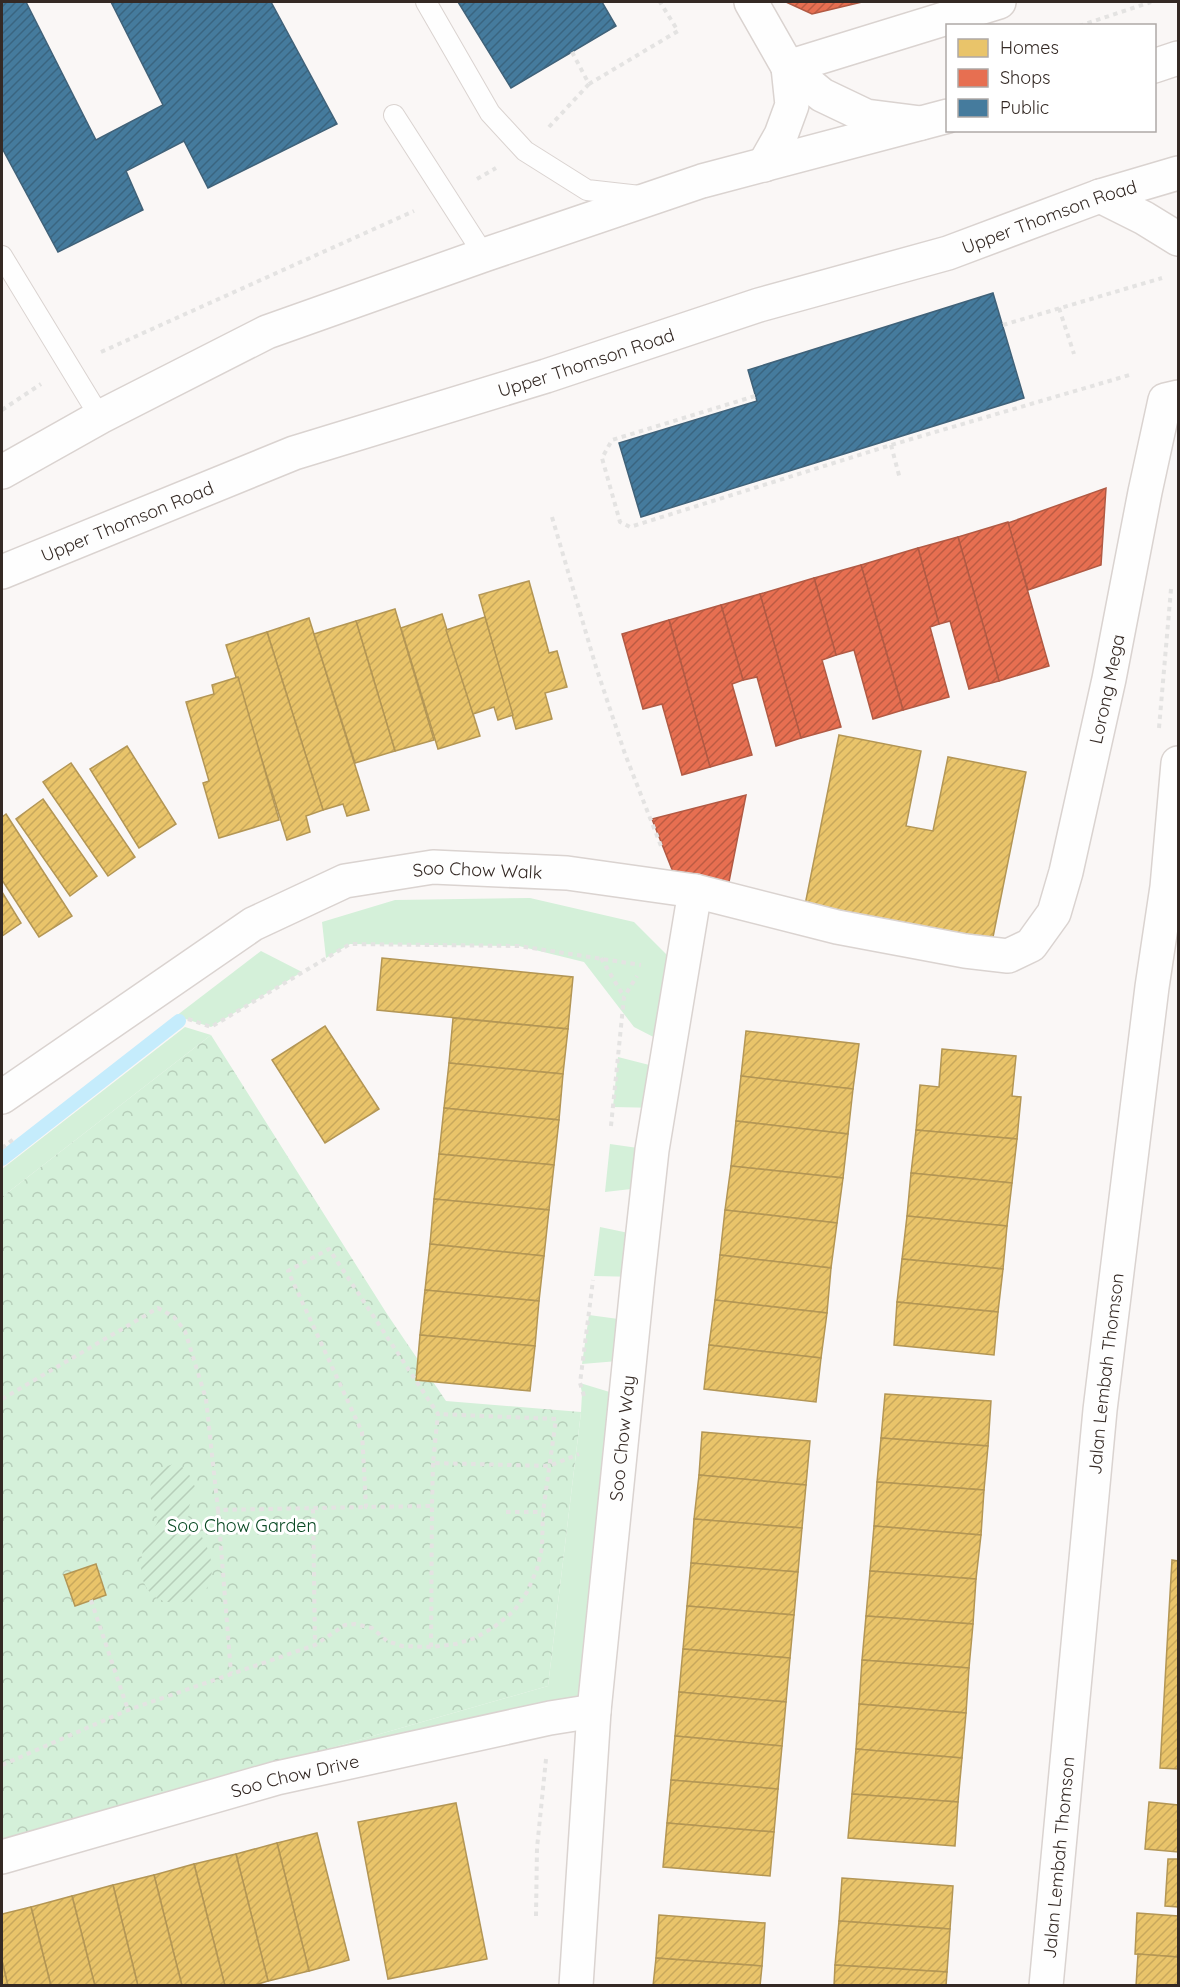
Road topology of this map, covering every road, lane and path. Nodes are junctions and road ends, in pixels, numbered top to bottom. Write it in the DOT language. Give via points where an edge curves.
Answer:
graph roads {
  1 [pos="426,2"];
  2 [pos="660,2"];
  3 [pos="751,2"];
  4 [pos="999,2"];
  5 [pos="1151,2"];
  6 [pos="1086,24"];
  7 [pos="572,52"];
  8 [pos="1179,58"];
  9 [pos="1156,66"];
  10 [pos="788,67"];
  11 [pos="1156,72"];
  12 [pos="1179,76"];
  13 [pos="589,84"];
  14 [pos="393,115"];
  15 [pos="934,120"];
  16 [pos="525,151"];
  17 [pos="764,165"];
  18 [pos="1179,173"];
  19 [pos="446,196"];
  20 [pos="1100,196"];
  21 [pos="656,198"];
  22 [pos="1179,239"];
  23 [pos="484,255"];
  24 [pos="2,256"];
  25 [pos="1167,279"];
  26 [pos="1059,308"];
  27 [pos="1003,325"];
  28 [pos="1074,354"];
  29 [pos="69,366"];
  30 [pos="1137,372"];
  31 [pos="755,396"];
  32 [pos="1172,398"];
  33 [pos="2,410"];
  34 [pos="100,417"];
  35 [pos="891,445"];
  36 [pos="2,472"];
  37 [pos="900,479"];
  38 [pos="552,517"];
  39 [pos="2,572"];
  40 [pos="1179,764"];
  41 [pos="686,890"];
  42 [pos="1008,956"];
  43 [pos="601,957"];
  44 [pos="185,1018"];
  45 [pos="2,1097"];
  46 [pos="20,1134"];
  47 [pos="2,1148"];
  48 [pos="2,1398"];
  49 [pos="438,1414"];
  50 [pos="584,1452"];
  51 [pos="433,1463"];
  52 [pos="549,1466"];
  53 [pos="432,1506"];
  54 [pos="366,1507"];
  55 [pos="314,1509"];
  56 [pos="218,1510"];
  57 [pos="506,1512"];
  58 [pos="543,1512"];
  59 [pos="91,1600"];
  60 [pos="315,1645"];
  61 [pos="431,1647"];
  62 [pos="231,1673"];
  63 [pos="128,1710"];
  64 [pos="594,1711"];
  65 [pos="550,1718"];
  66 [pos="2,1765"];
  67 [pos="2,1857"];
  68 [pos="536,1917"];
  69 [pos="576,1986"];
  70 [pos="1046,1986"];
  1 -- 16 [label="lane" via="490,113"];
  2 -- 13 [label="path" via="678,31"];
  3 -- 10 [label="street"];
  4 -- 10 [label="street"];
  5 -- 6 [label="path"];
  7 -- 13 [label="path"];
  8 -- 9 [label="street"];
  10 -- 15 [label="street" via="822,95 866,116"];
  10 -- 17 [label="street" via="792,105 782,135"];
  11 -- 12 [label="street"];
  13 -- 16 [label="path"];
  14 -- 19 [label="lane"];
  15 -- 17 [label="street"];
  16 -- 19 [label="path"];
  16 -- 21 [label="lane" via="587,190"];
  17 -- 21 [label="street"];
  18 -- 20 [label="street, Upper Thomson Road"];
  19 -- 23 [label="lane"];
  19 -- 29 [label="path"];
  20 -- 22 [label="street"];
  20 -- 39 [label="street, Upper Thomson Road" via="948,253 759,305 546,376 294,453"];
  21 -- 23 [label="street"];
  23 -- 34 [label="street" via="267,332"];
  24 -- 29 [label="lane"];
  25 -- 26 [label="path" via="1159,278"];
  26 -- 27 [label="path"];
  26 -- 28 [label="path"];
  29 -- 33 [label="path"];
  29 -- 34 [label="lane"];
  30 -- 35 [label="path"];
  31 -- 35 [label="path" via="612,441 602,458 620,522 630,527"];
  32 -- 42 [label="street, Lorong Mega" via="1145,492 1109,679 1054,914 1031,945"];
  34 -- 36 [label="street"];
  35 -- 37 [label="path"];
  38 -- 41 [label="path" via="625,754"];
  40 -- 70 [label="street, Jalan Lembah Thomson" via="1167,887 1100,1410"];
  41 -- 42 [label="street, Soo Chow Walk" via="837,927"];
  41 -- 45 [label="street, Soo Chow Walk" via="567,873 433,867 345,881 253,924"];
  41 -- 64 [label="street, Soo Chow Way" via="635,1299"];
  43 -- 43 [label="path" via="644,965 624,997 607,967"];
  43 -- 44 [label="path" via="519,946 350,944 211,1027"];
  46 -- 47 [label="path"];
  48 -- 56 [label="path" via="158,1308 174,1317 185,1330 206,1399"];
  49 -- 51 [label="path"];
  49 -- 52 [label="path" via="556,1419"];
  49 -- 54 [label="path" via="329,1249 288,1271 362,1432"];
  50 -- 52 [label="path"];
  51 -- 52 [label="path"];
  51 -- 53 [label="path"];
  52 -- 58 [label="path"];
  53 -- 54 [label="path"];
  53 -- 61 [label="path"];
  54 -- 55 [label="path"];
  55 -- 56 [label="path"];
  55 -- 60 [label="path"];
  56 -- 62 [label="path"];
  57 -- 58 [label="path"];
  58 -- 61 [label="path" via="537,1569 514,1611 475,1638"];
  59 -- 63 [label="path"];
  60 -- 61 [label="path" via="345,1625 355,1624 372,1628 387,1641 402,1646"];
  60 -- 62 [label="path"];
  62 -- 63 [label="path"];
  63 -- 66 [label="path"];
  64 -- 65 [label="street, Soo Chow Drive"];
  64 -- 69 [label="street, Soo Chow Way"];
  65 -- 67 [label="street, Soo Chow Drive" via="277,1778"];
  65 -- 68 [label="path" via="537,1848"];
}
